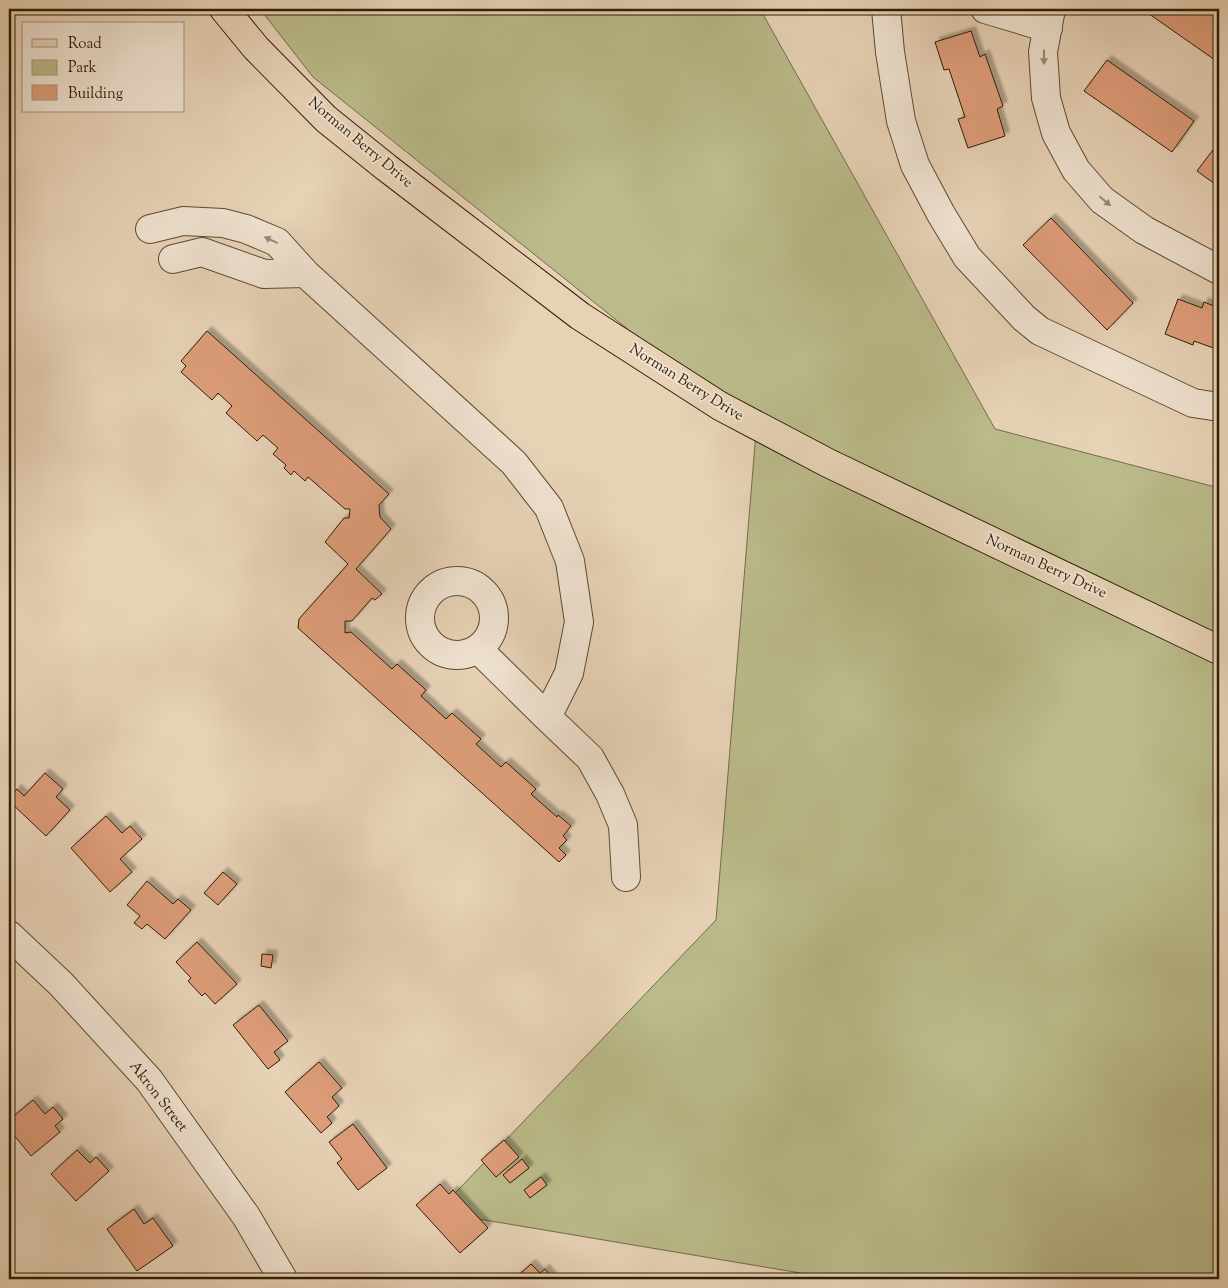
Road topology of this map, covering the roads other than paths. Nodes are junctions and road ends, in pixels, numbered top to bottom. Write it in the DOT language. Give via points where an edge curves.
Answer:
graph roads {
  1 [pos="224,9"];
  2 [pos="886,9"];
  3 [pos="985,9"];
  4 [pos="1049,18"];
  5 [pos="150,229"];
  6 [pos="173,259"];
  7 [pos="1219,270"];
  8 [pos="305,273"];
  9 [pos="1219,407"];
  10 [pos="478,649"];
  11 [pos="1219,650"];
  12 [pos="547,717"];
  13 [pos="626,877"];
  14 [pos="9,934"];
  15 [pos="283,1279"];
  1 -- 11 [label="main road, Norman Berry Drive" via="256,48 326,119 580,316 720,406 828,464"];
  2 -- 9 [label="street" via="901,121 915,165 967,257 1024,318 1040,330 1193,403"];
  3 -- 4 [label="street"];
  4 -- 7 [label="street, one-way" via="1044,52 1046,98 1056,133 1076,170 1102,200 1144,230"];
  8 -- 5 [label="street, one-way" via="277,242 224,223 183,221"];
  6 -- 8 [label="street" via="202,252 264,274"];
  8 -- 12 [label="street" via="514,463 549,508 570,561 579,622 569,673"];
  10 -- 12 [label="street"];
  12 -- 13 [label="street" via="590,758 610,794 623,824"];
  14 -- 15 [label="street, Akron Street" via="61,984 149,1080 246,1216"];
}
